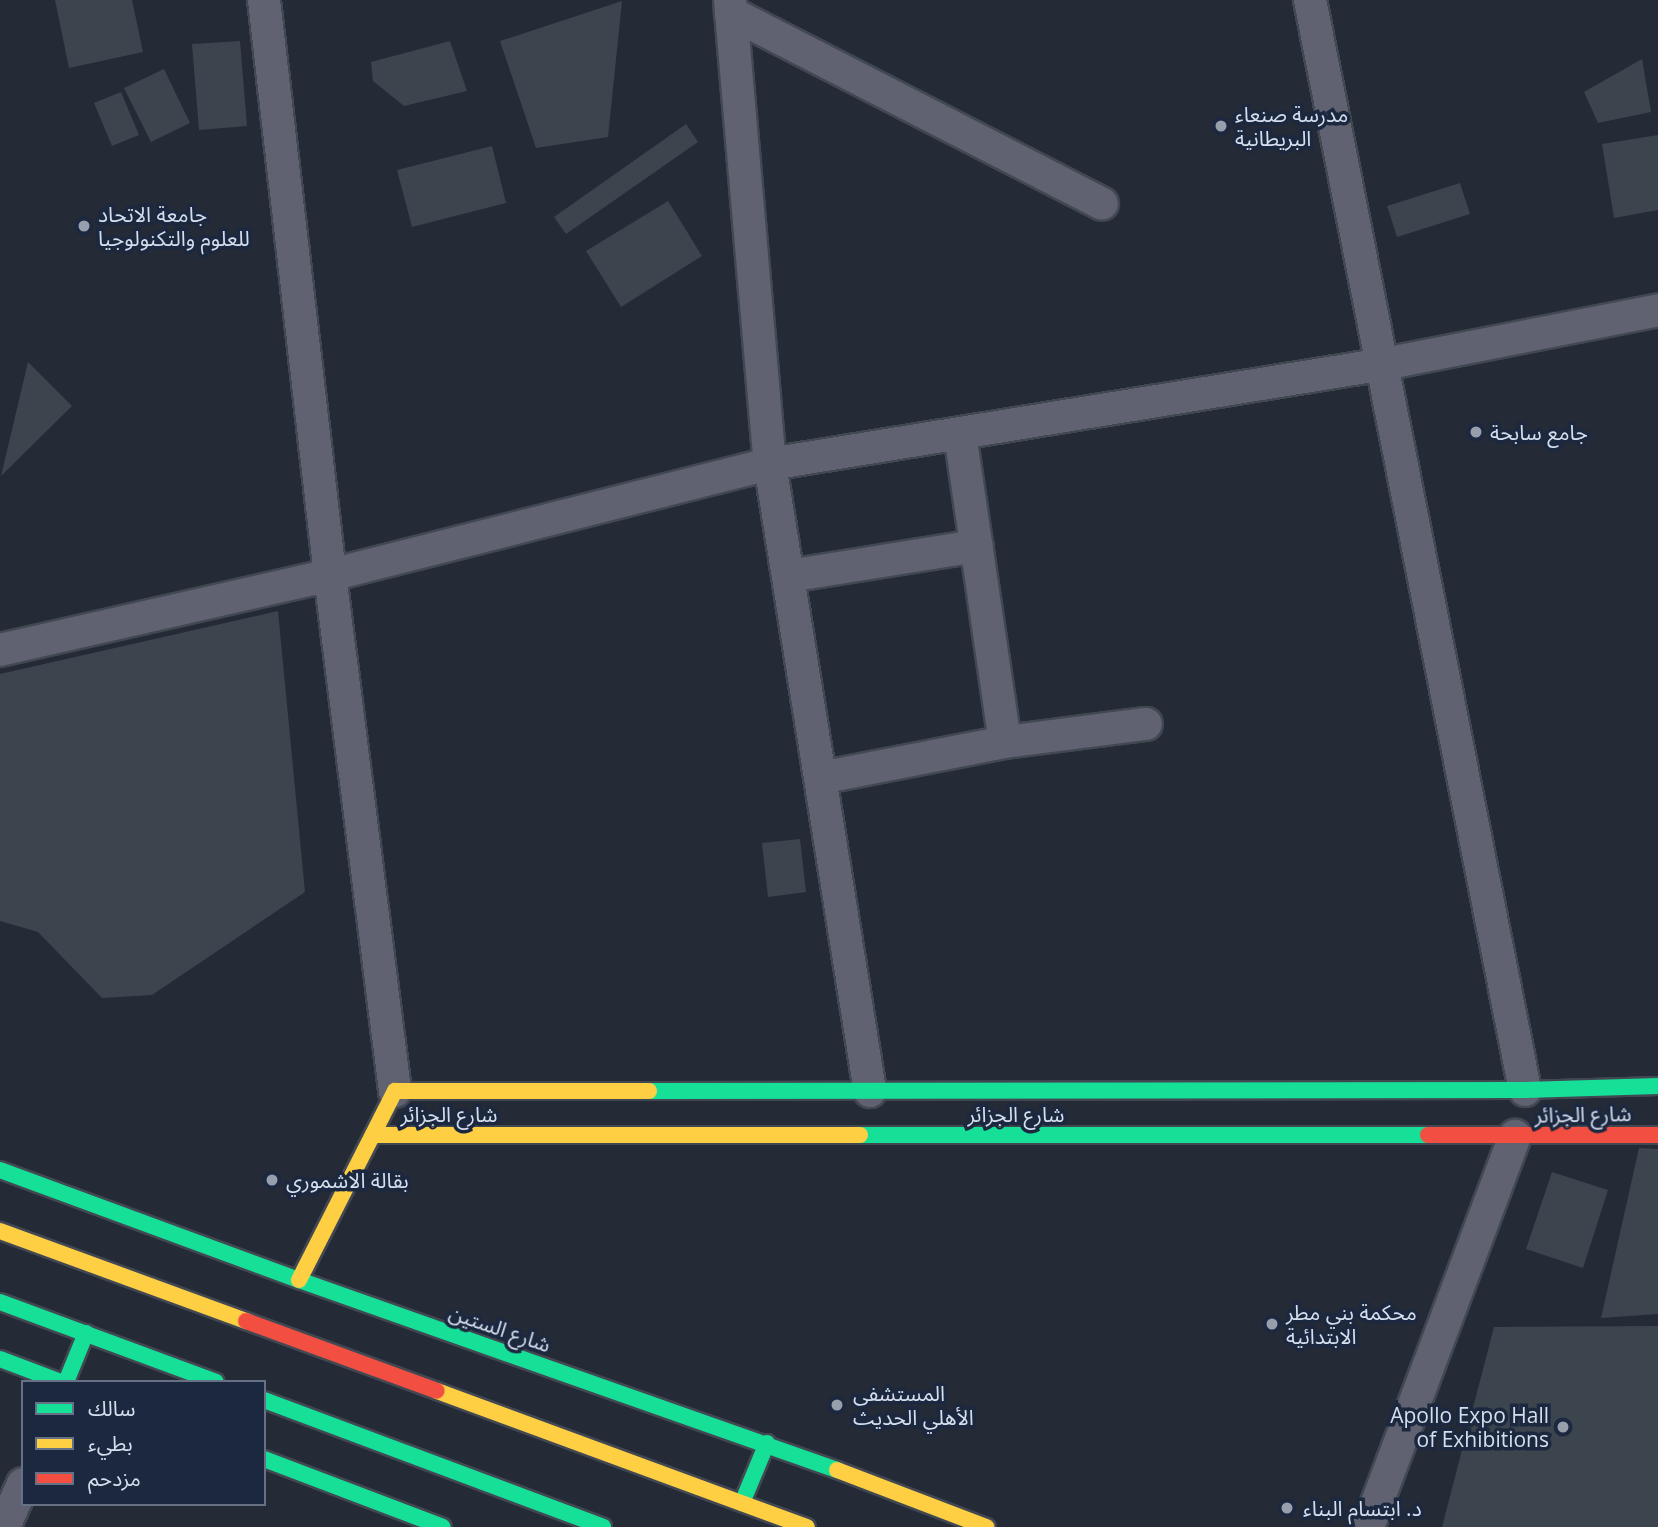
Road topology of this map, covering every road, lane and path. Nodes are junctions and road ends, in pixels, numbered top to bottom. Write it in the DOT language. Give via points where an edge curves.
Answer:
graph roads {
  1 [pos="264,0"];
  2 [pos="1310,0"];
  3 [pos="731,6"];
  4 [pos="1102,204"];
  5 [pos="1658,310"];
  6 [pos="1384,364"];
  7 [pos="960,434"];
  8 [pos="770,464"];
  9 [pos="977,545"];
  10 [pos="330,575"];
  11 [pos="789,576"];
  12 [pos="0,650"];
  13 [pos="1146,724"];
  14 [pos="1005,742"];
  15 [pos="820,778"];
  16 [pos="1658,1086"];
  17 [pos="395,1091"];
  18 [pos="870,1091"];
  19 [pos="1521,1110"];
  20 [pos="375,1135"];
  21 [pos="1658,1135"];
  22 [pos="0,1170"];
  23 [pos="0,1231"];
  24 [pos="299,1280"];
  25 [pos="0,1302"];
  26 [pos="86,1333"];
  27 [pos="0,1359"];
  28 [pos="58,1380"];
  29 [pos="64,1380"];
  30 [pos="211,1380"];
  31 [pos="266,1401"];
  32 [pos="767,1443"];
  33 [pos="266,1460"];
  34 [pos="21,1489"];
  35 [pos="742,1503"];
  36 [pos="4,1527"];
  37 [pos="443,1527"];
  38 [pos="603,1527"];
  39 [pos="807,1527"];
  40 [pos="986,1527"];
  41 [pos="1368,1527"];
  1 -- 10 [label="street"];
  2 -- 6 [label="street"];
  3 -- 4 [label="street"];
  3 -- 8 [label="street"];
  5 -- 6 [label="street"];
  6 -- 7 [label="street"];
  6 -- 19 [label="street"];
  7 -- 8 [label="street"];
  7 -- 9 [label="street"];
  8 -- 10 [label="street"];
  8 -- 11 [label="street"];
  9 -- 11 [label="street"];
  9 -- 14 [label="street"];
  10 -- 12 [label="street"];
  10 -- 17 [label="street"];
  11 -- 15 [label="street"];
  13 -- 14 [label="street"];
  14 -- 15 [label="street"];
  15 -- 18 [label="street"];
  16 -- 19 [label="main road, شارع الجزائر"];
  17 -- 18 [label="main road, شارع الجزائر"];
  17 -- 20 [label="main road"];
  18 -- 19 [label="main road, شارع الجزائر"];
  19 -- 20 [label="main road, شارع الجزائر"];
  19 -- 21 [label="main road, شارع الجزائر"];
  19 -- 41 [label="street"];
  20 -- 24 [label="main road"];
  22 -- 24 [label="main road, شارع الستين"];
  23 -- 35 [label="main road"];
  24 -- 32 [label="main road, شارع الستين"];
  25 -- 26 [label="main road"];
  26 -- 29 [label="main road"];
  26 -- 30 [label="main road"];
  27 -- 28 [label="main road"];
  31 -- 38 [label="main road"];
  32 -- 35 [label="main road"];
  32 -- 40 [label="main road, شارع الستين"];
  33 -- 37 [label="main road"];
  34 -- 36 [label="street"];
  35 -- 39 [label="main road"];
}
